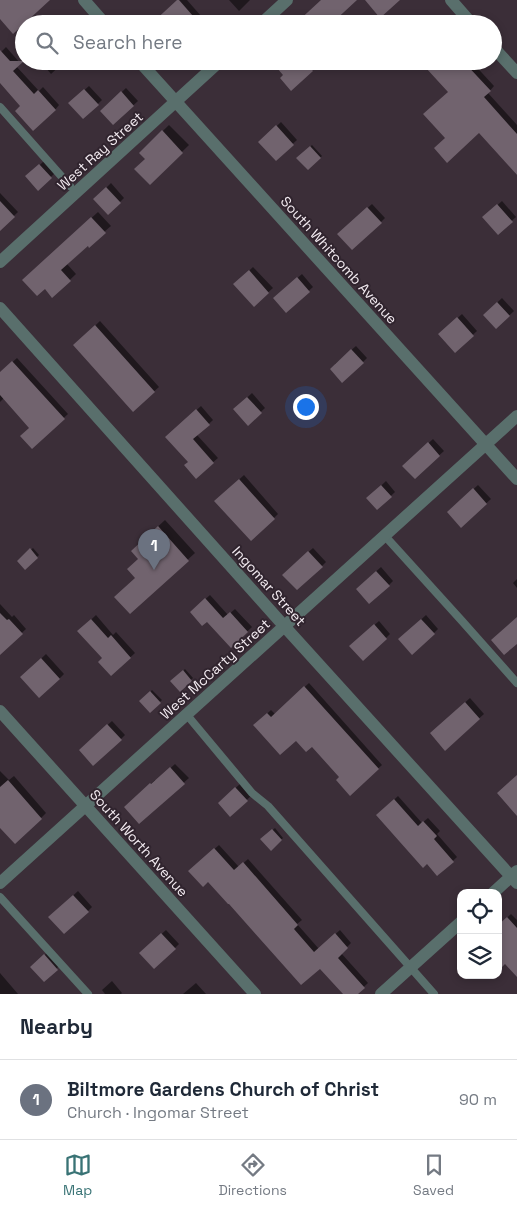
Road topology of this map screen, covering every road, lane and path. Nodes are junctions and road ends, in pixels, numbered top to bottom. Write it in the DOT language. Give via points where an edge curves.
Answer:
graph roads {
  1 [pos="84,0"];
  2 [pos="451,0"];
  3 [pos="280,4"];
  4 [pos="97,15"];
  5 [pos="270,15"];
  6 [pos="464,15"];
  7 [pos="502,57"];
  8 [pos="147,70"];
  9 [pos="210,70"];
  10 [pos="517,73"];
  11 [pos="175,102"];
  12 [pos="0,107"];
  13 [pos="70,186"];
  14 [pos="0,262"];
  15 [pos="0,308"];
  16 [pos="517,416"];
  17 [pos="486,445"];
  18 [pos="517,479"];
  19 [pos="385,536"];
  20 [pos="285,627"];
  21 [pos="517,683"];
  22 [pos="0,711"];
  23 [pos="187,715"];
  24 [pos="86,806"];
  25 [pos="515,877"];
  26 [pos="0,883"];
  27 [pos="498,889"];
  28 [pos="0,897"];
  29 [pos="457,926"];
  30 [pos="410,968"];
  31 [pos="88,994"];
  32 [pos="255,994"];
  33 [pos="381,994"];
  34 [pos="434,994"];
  1 -- 4 [label="street"];
  2 -- 6 [label="street"];
  3 -- 5 [label="street"];
  7 -- 10 [label="street"];
  8 -- 11 [label="street, South Whitcomb Avenue"];
  9 -- 11 [label="street, West Ray Street"];
  11 -- 14 [label="street, West Ray Street"];
  11 -- 17 [label="street, South Whitcomb Avenue"];
  12 -- 13 [label="lane"];
  15 -- 20 [label="street, Ingomar Street"];
  16 -- 17 [label="street, West McCarty Street"];
  17 -- 18 [label="street, South Whitcomb Avenue"];
  17 -- 19 [label="street, West McCarty Street"];
  19 -- 20 [label="street, West McCarty Street"];
  19 -- 21 [label="lane"];
  20 -- 23 [label="street, West McCarty Street"];
  20 -- 25 [label="street, Ingomar Street"];
  22 -- 24 [label="street, South Worth Avenue"];
  23 -- 24 [label="street, West McCarty Street"];
  23 -- 30 [label="lane" via="252,793 268,806"];
  24 -- 26 [label="street, West McCarty Street"];
  24 -- 32 [label="street, South Worth Avenue"];
  25 -- 27 [label="street"];
  28 -- 31 [label="lane"];
  29 -- 30 [label="street"];
  30 -- 33 [label="street"];
  30 -- 34 [label="lane"];
}
